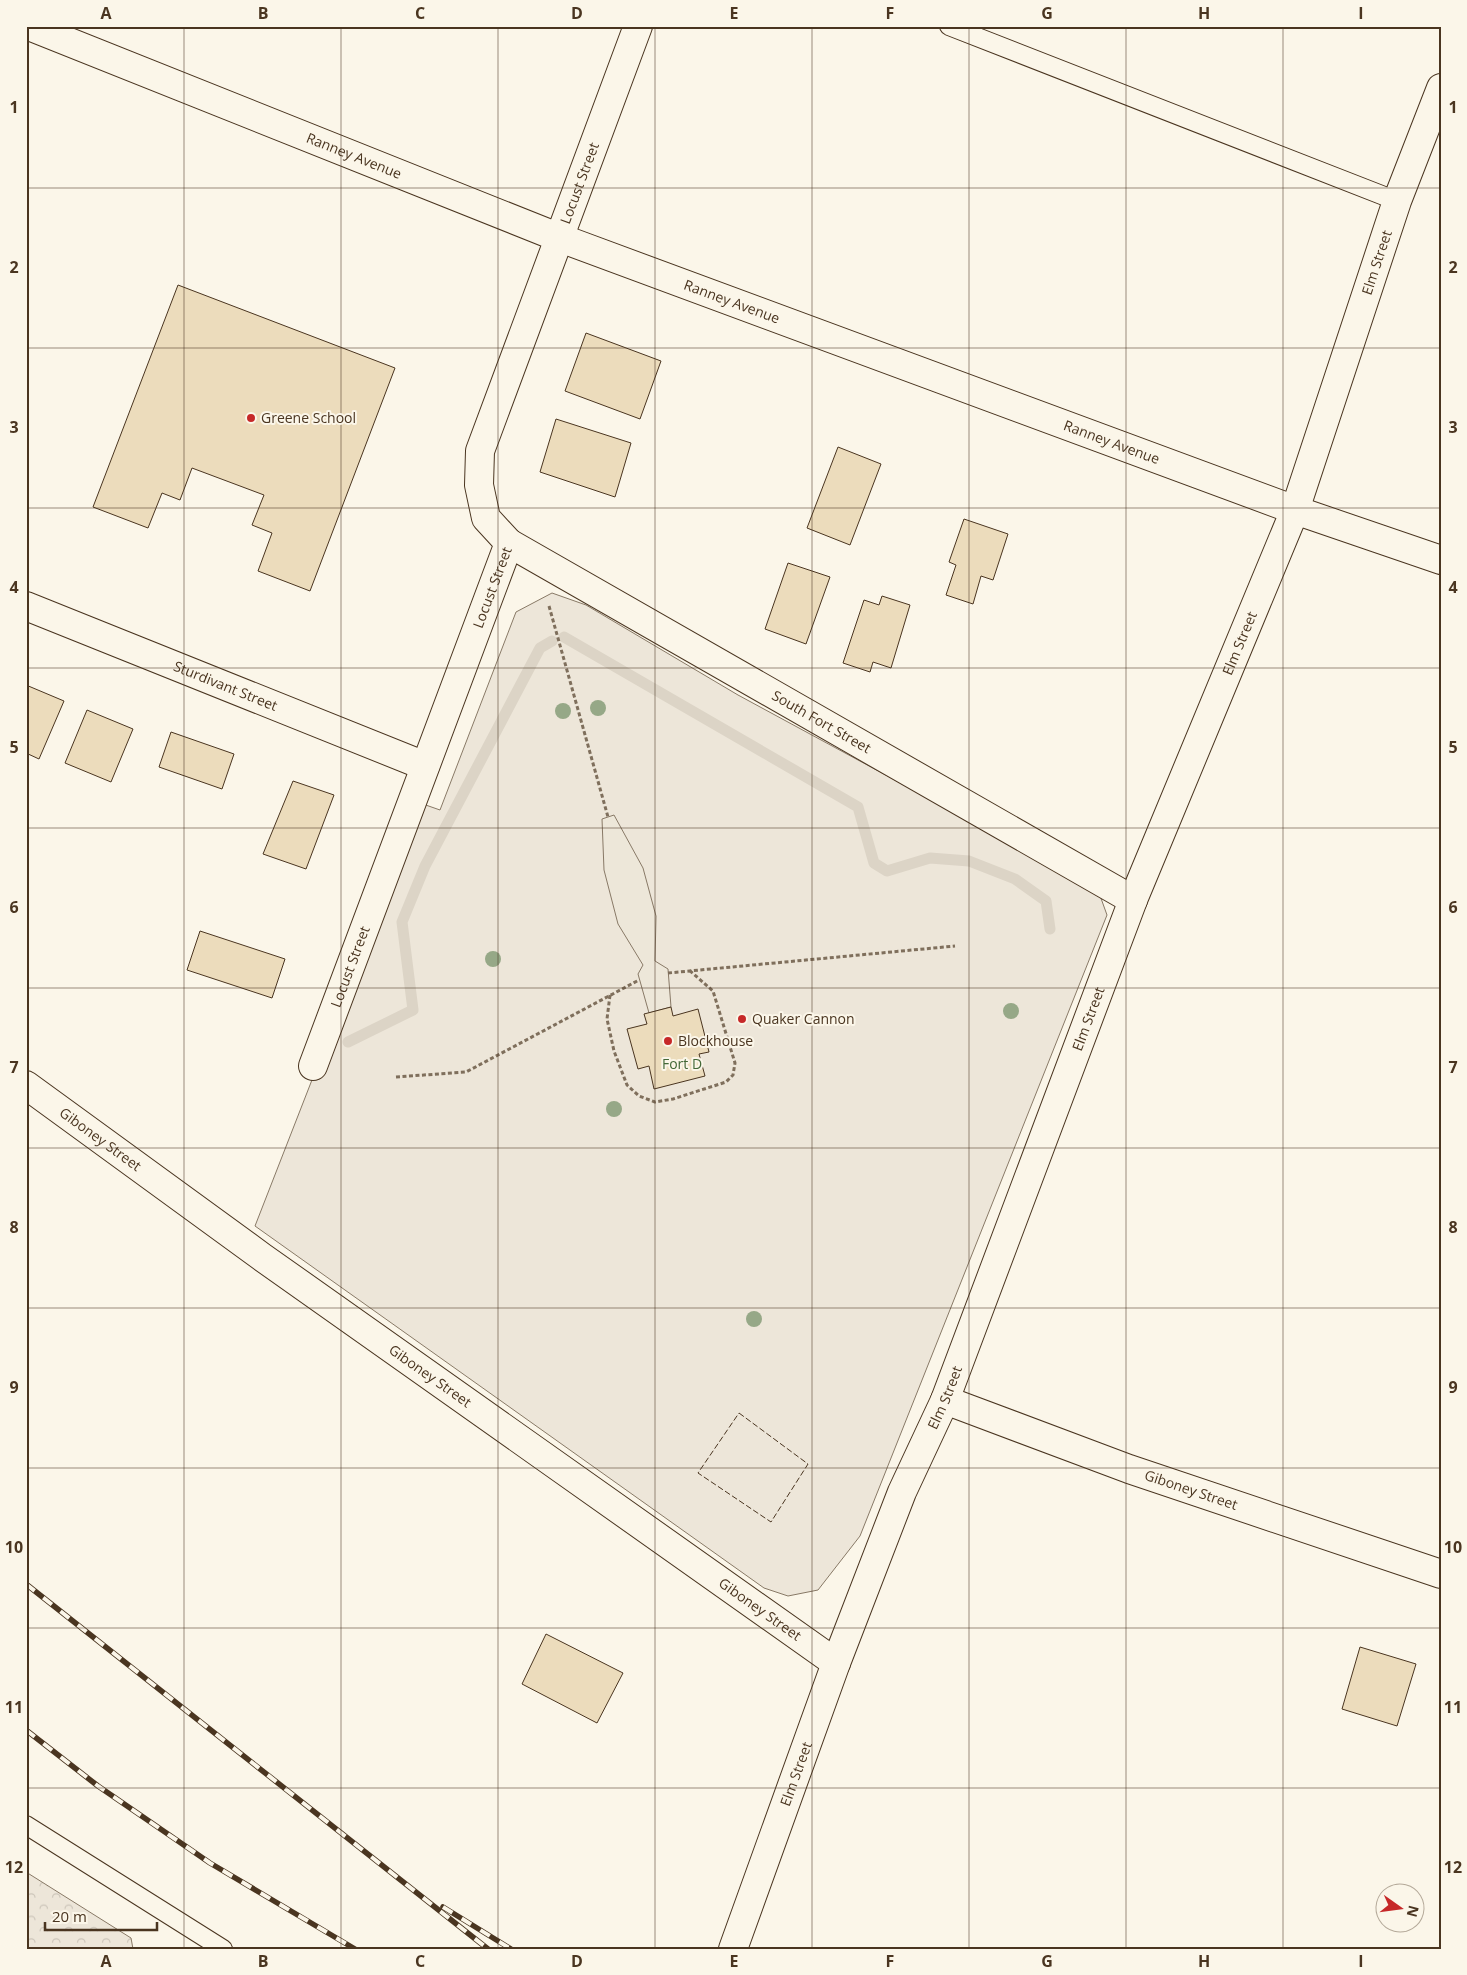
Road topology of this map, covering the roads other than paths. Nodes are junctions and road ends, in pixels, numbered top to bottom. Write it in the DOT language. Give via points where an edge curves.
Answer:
graph roads {
  1 [pos="29,26"];
  2 [pos="638,26"];
  3 [pos="949,26"];
  4 [pos="1441,88"];
  5 [pos="1397,200"];
  6 [pos="560,238"];
  7 [pos="1295,510"];
  8 [pos="509,543"];
  9 [pos="1441,560"];
  10 [pos="26,606"];
  11 [pos="425,766"];
  12 [pos="1133,900"];
  13 [pos="313,1066"];
  14 [pos="26,1085"];
  15 [pos="945,1400"];
  16 [pos="1441,1574"];
  17 [pos="836,1663"];
  18 [pos="26,1825"];
  19 [pos="223,1949"];
  20 [pos="733,1949"];
  1 -- 6 [label="street, Ranney Avenue"];
  2 -- 6 [label="street, Locust Street"];
  3 -- 5 [label="lane"];
  4 -- 5 [label="street, Elm Street"];
  5 -- 7 [label="street, Elm Street"];
  6 -- 7 [label="street, Ranney Avenue"];
  6 -- 8 [label="street, Locust Street" via="480,451 479,485 486,518"];
  7 -- 9 [label="street, Ranney Avenue"];
  7 -- 12 [label="street, Elm Street"];
  8 -- 11 [label="street, Locust Street"];
  8 -- 12 [label="street, South Fort Street"];
  10 -- 11 [label="street, Sturdivant Street"];
  11 -- 13 [label="street, Locust Street"];
  12 -- 15 [label="street, Elm Street"];
  14 -- 17 [label="street, Giboney Street" via="262,1257"];
  15 -- 16 [label="street, Giboney Street" via="1129,1469"];
  15 -- 17 [label="street, Elm Street" via="902,1492"];
  17 -- 20 [label="street, Elm Street"];
  18 -- 19 [label="lane"];
}
